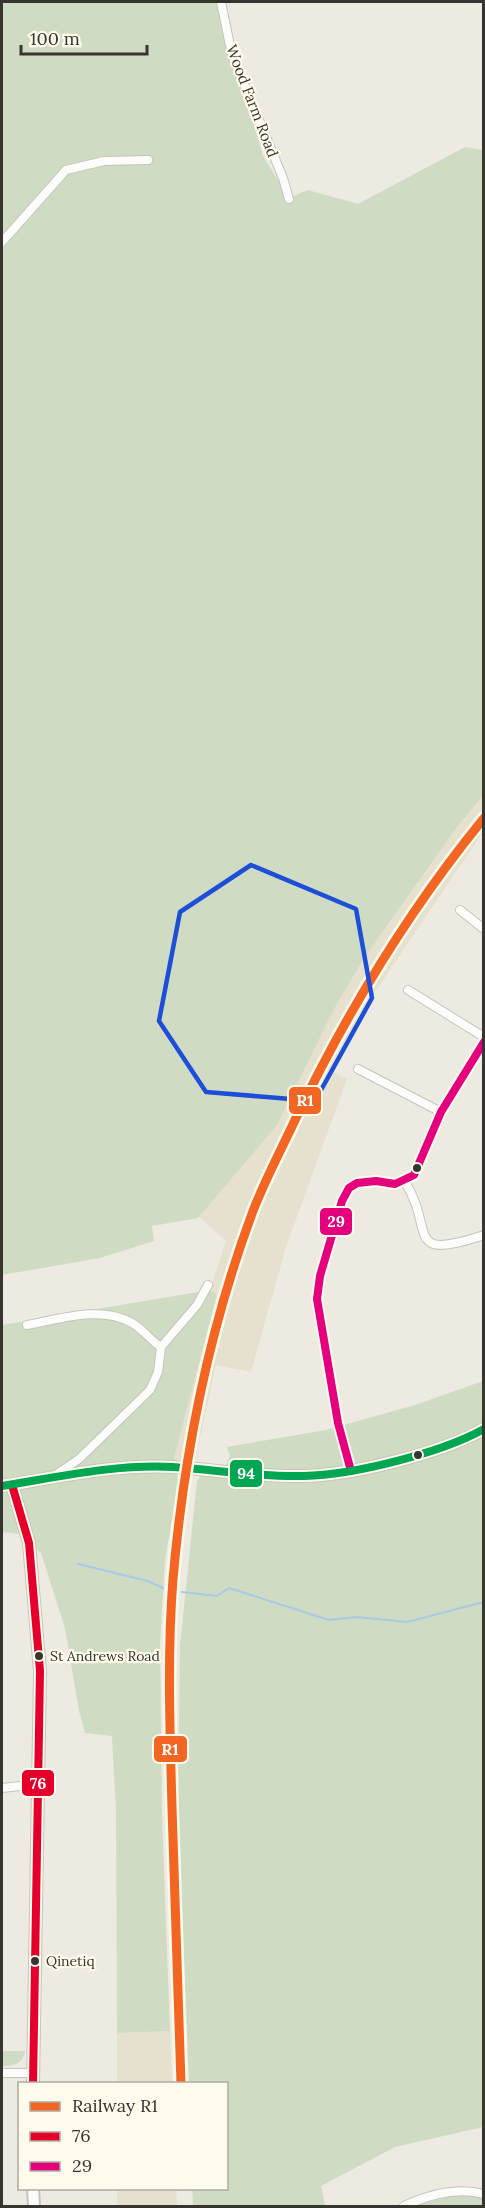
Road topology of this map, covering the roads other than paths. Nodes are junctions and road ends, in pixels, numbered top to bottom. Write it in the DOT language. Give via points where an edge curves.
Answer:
graph roads {
  1 [pos="221,2"];
  2 [pos="148,160"];
  3 [pos="289,199"];
  4 [pos="2,242"];
  5 [pos="460,910"];
  6 [pos="483,929"];
  7 [pos="408,990"];
  8 [pos="483,1037"];
  9 [pos="483,1042"];
  10 [pos="358,1069"];
  11 [pos="441,1112"];
  12 [pos="405,1182"];
  13 [pos="483,1235"];
  14 [pos="208,1285"];
  15 [pos="27,1325"];
  16 [pos="161,1347"];
  17 [pos="483,1429"];
  18 [pos="351,1471"];
  19 [pos="52,1477"];
  20 [pos="7,1485"];
  21 [pos="38,1784"];
  22 [pos="2,1788"];
  23 [pos="2,2073"];
  24 [pos="33,2078"];
  25 [pos="33,2190"];
  26 [pos="483,2194"];
  27 [pos="34,2206"];
  28 [pos="404,2206"];
  1 -- 3 [label="street, Wood Farm Road" via="231,55"];
  2 -- 4 [label="street" via="104,161 66,170"];
  5 -- 6 [label="street"];
  7 -- 8 [label="street"];
  9 -- 11 [label="street"];
  10 -- 11 [label="street"];
  11 -- 12 [label="street" via="414,1175"];
  12 -- 13 [label="street" via="416,1198 421,1230 427,1241 438,1247 451,1246"];
  12 -- 18 [label="street" via="357,1183 349,1188 326,1252 317,1299 338,1423"];
  14 -- 16 [label="street" via="197,1305"];
  15 -- 16 [label="street" via="113,1315 132,1323"];
  16 -- 19 [label="street" via="158,1372 150,1390 79,1459"];
  17 -- 18 [label="street" via="408,1457"];
  18 -- 19 [label="street" via="305,1476 172,1467 107,1469"];
  19 -- 20 [label="street"];
  20 -- 21 [label="street" via="27,1531 30,1554 40,1671"];
  21 -- 22 [label="street"];
  21 -- 24 [label="street"];
  23 -- 24 [label="street"];
  25 -- 27 [label="street"];
  26 -- 28 [label="street" via="450,2192"];
}
